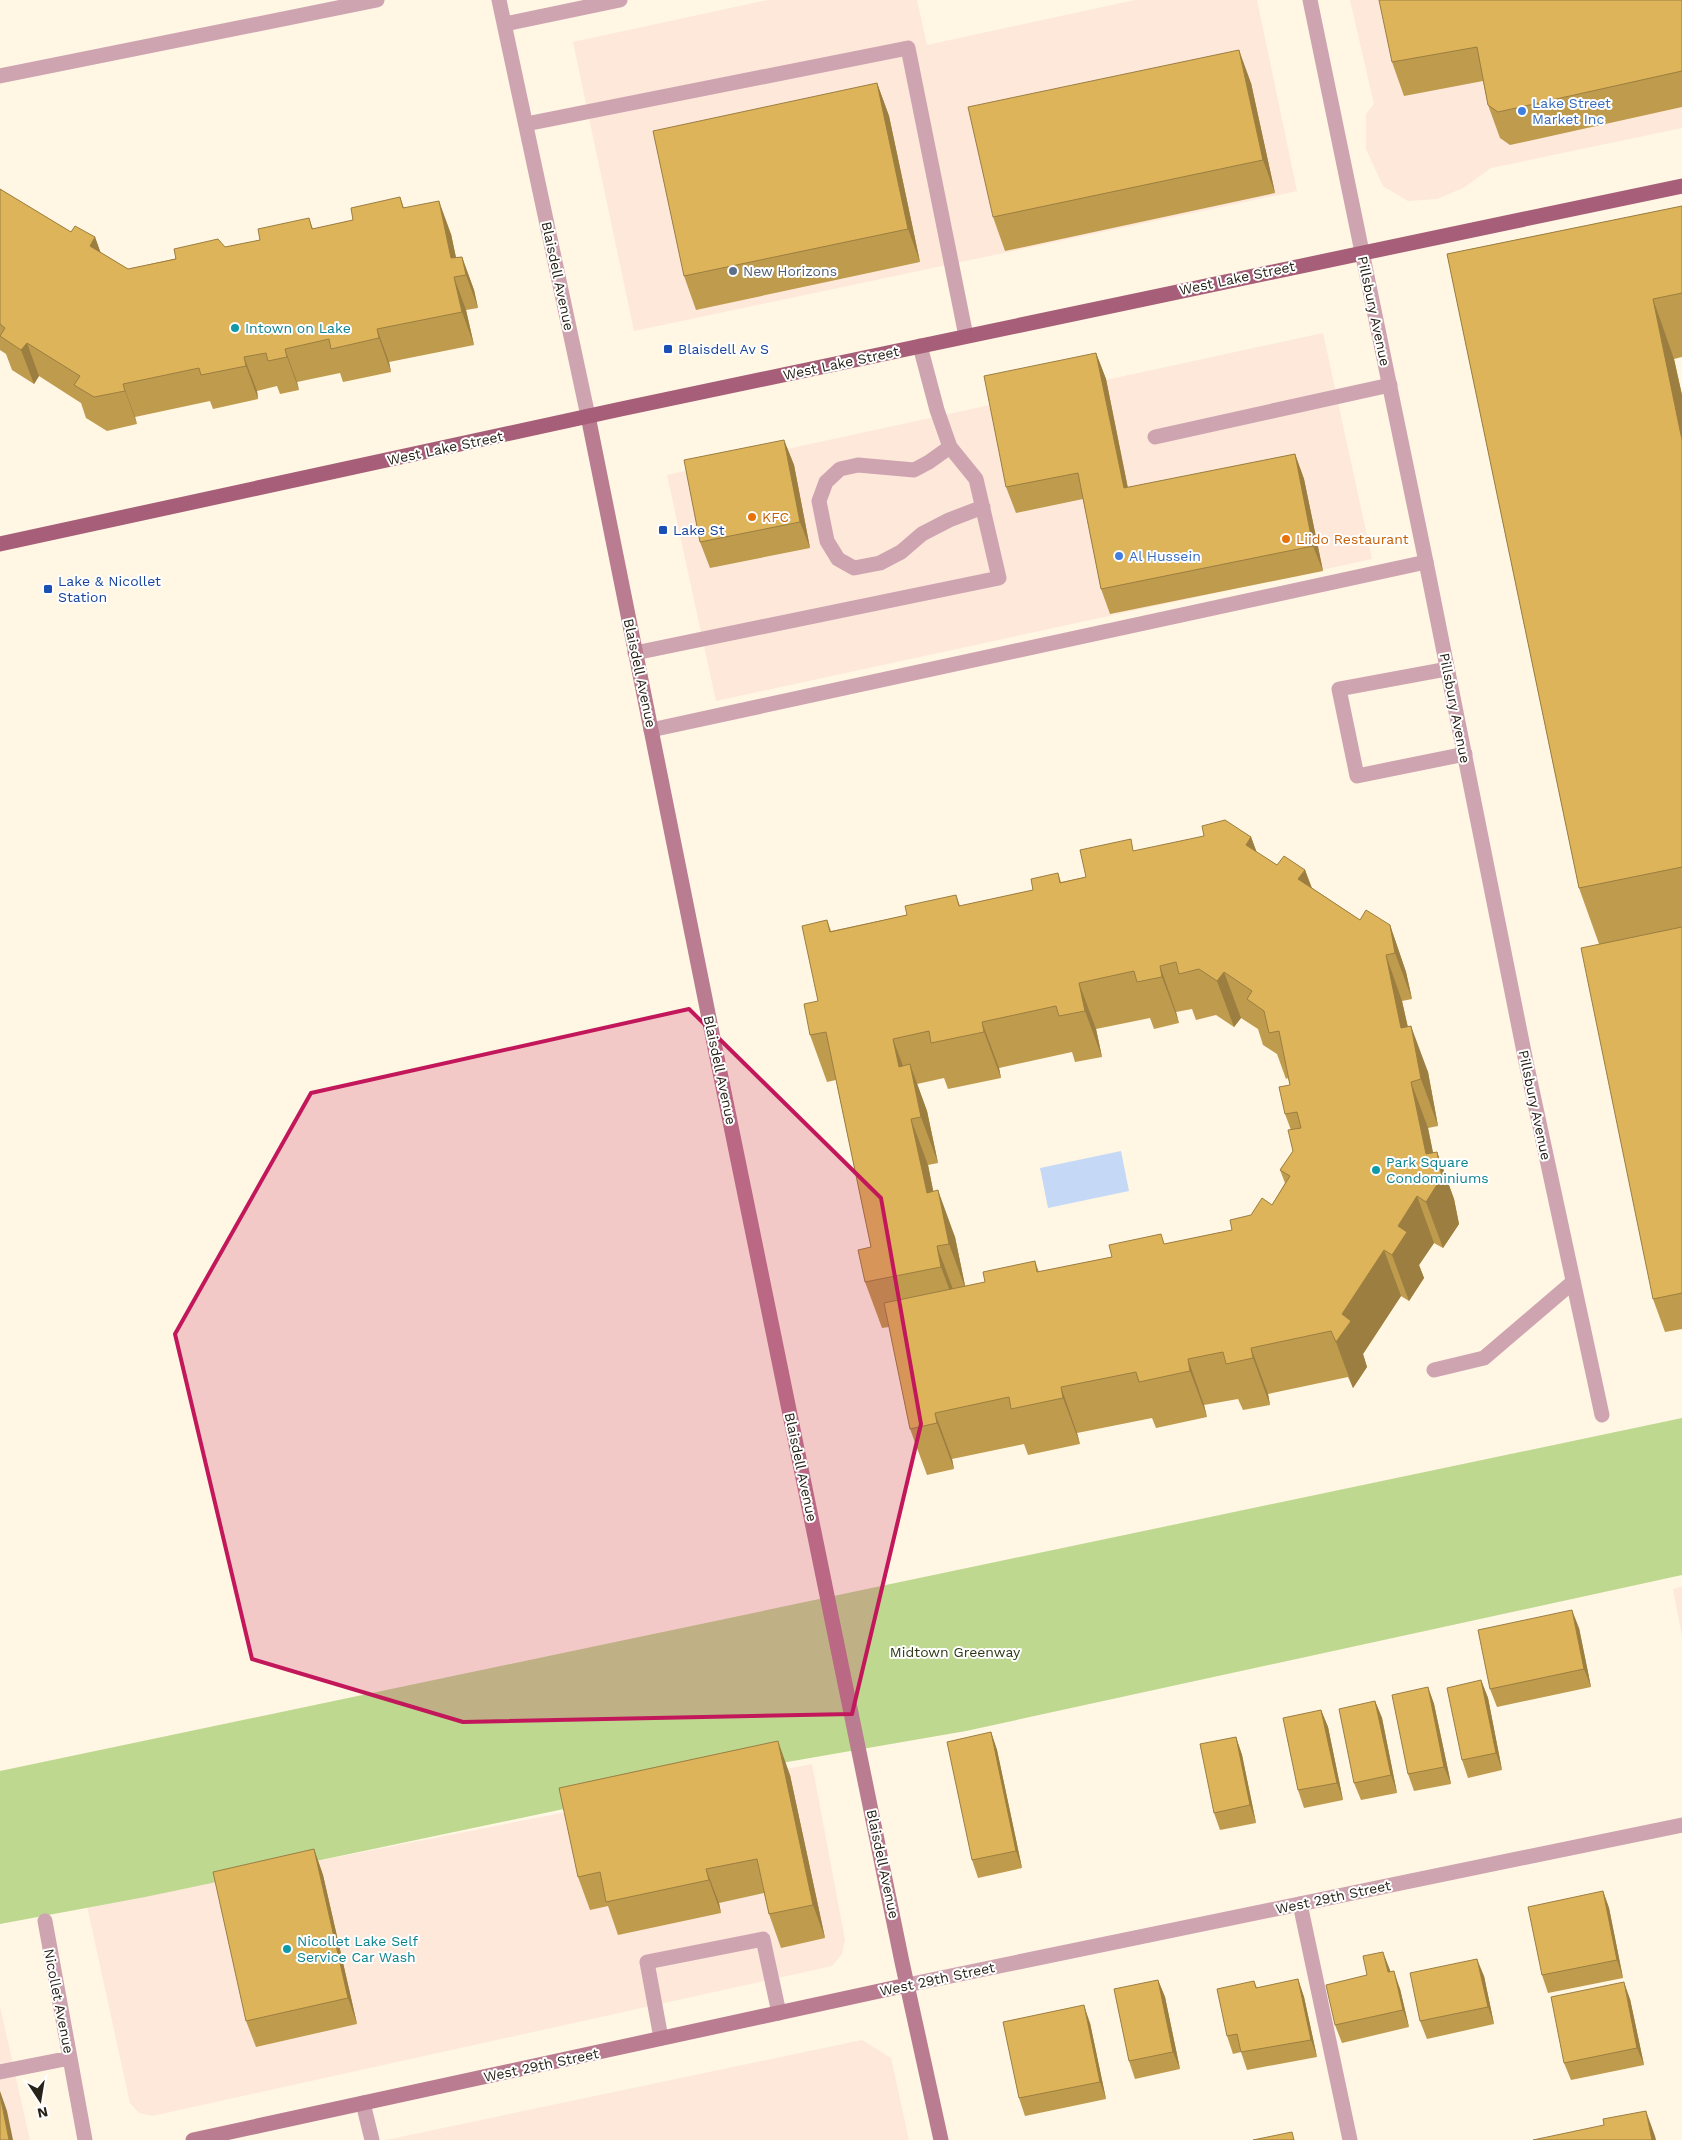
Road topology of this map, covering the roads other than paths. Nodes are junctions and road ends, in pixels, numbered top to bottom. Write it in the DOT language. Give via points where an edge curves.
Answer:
graph roads {
  1 [pos="377,0"];
  2 [pos="499,0"];
  3 [pos="620,0"];
  4 [pos="1310,0"];
  5 [pos="505,24"];
  6 [pos="0,76"];
  7 [pos="526,124"];
  8 [pos="1682,186"];
  9 [pos="1362,252"];
  10 [pos="966,336"];
  11 [pos="920,346"];
  12 [pos="1390,385"];
  13 [pos="588,416"];
  14 [pos="1155,437"];
  15 [pos="950,447"];
  16 [pos="983,507"];
  17 [pos="0,544"];
  18 [pos="1426,562"];
  19 [pos="635,653"];
  20 [pos="1447,669"];
  21 [pos="651,730"];
  22 [pos="1464,754"];
  23 [pos="1573,1282"];
  24 [pos="1434,1370"];
  25 [pos="1602,1415"];
  26 [pos="1682,1825"];
  27 [pos="1300,1904"];
  28 [pos="45,1921"];
  29 [pos="907,1985"];
  30 [pos="779,2014"];
  31 [pos="661,2038"];
  32 [pos="70,2058"];
  33 [pos="0,2072"];
  34 [pos="363,2103"];
  35 [pos="85,2140"];
  36 [pos="193,2140"];
  37 [pos="372,2140"];
  38 [pos="941,2140"];
  39 [pos="1350,2140"];
  1 -- 6 [label="street"];
  2 -- 5 [label="street, Blaisdell Avenue"];
  3 -- 5 [label="street"];
  4 -- 9 [label="street, Pillsbury Avenue"];
  5 -- 7 [label="street, Blaisdell Avenue"];
  7 -- 10 [label="street" via="908,48"];
  7 -- 13 [label="street, Blaisdell Avenue"];
  8 -- 9 [label="main road, West Lake Street"];
  9 -- 10 [label="main road, West Lake Street"];
  9 -- 12 [label="street, Pillsbury Avenue"];
  10 -- 11 [label="main road, West Lake Street"];
  11 -- 13 [label="main road, West Lake Street"];
  11 -- 15 [label="street"];
  12 -- 14 [label="street"];
  12 -- 18 [label="street, Pillsbury Avenue"];
  13 -- 17 [label="main road, West Lake Street"];
  13 -- 19 [label="street, Blaisdell Avenue"];
  15 -- 16 [label="street" via="976,480"];
  15 -- 16 [label="street" via="914,470 858,465 840,469 826,482 819,500 827,541 838,559 854,568 880,562 901,552 922,534 942,523"];
  16 -- 19 [label="street" via="999,578"];
  18 -- 20 [label="street, Pillsbury Avenue"];
  18 -- 21 [label="street"];
  19 -- 21 [label="street, Blaisdell Avenue"];
  20 -- 22 [label="street, Pillsbury Avenue"];
  20 -- 22 [label="street" via="1340,689 1357,776"];
  21 -- 29 [label="street, Blaisdell Avenue"];
  22 -- 23 [label="street, Pillsbury Avenue"];
  23 -- 24 [label="street" via="1484,1358"];
  23 -- 25 [label="street, Pillsbury Avenue"];
  26 -- 27 [label="street, West 29th Street"];
  27 -- 29 [label="street, West 29th Street"];
  27 -- 39 [label="street"];
  28 -- 32 [label="street, Nicollet Avenue"];
  29 -- 30 [label="street, West 29th Street"];
  29 -- 38 [label="street, Blaisdell Avenue"];
  30 -- 31 [label="street, West 29th Street"];
  30 -- 31 [label="street" via="763,1938 647,1962"];
  31 -- 34 [label="street, West 29th Street"];
  32 -- 33 [label="street"];
  32 -- 35 [label="street, Nicollet Avenue"];
  34 -- 36 [label="street, West 29th Street"];
  34 -- 37 [label="street"];
}
